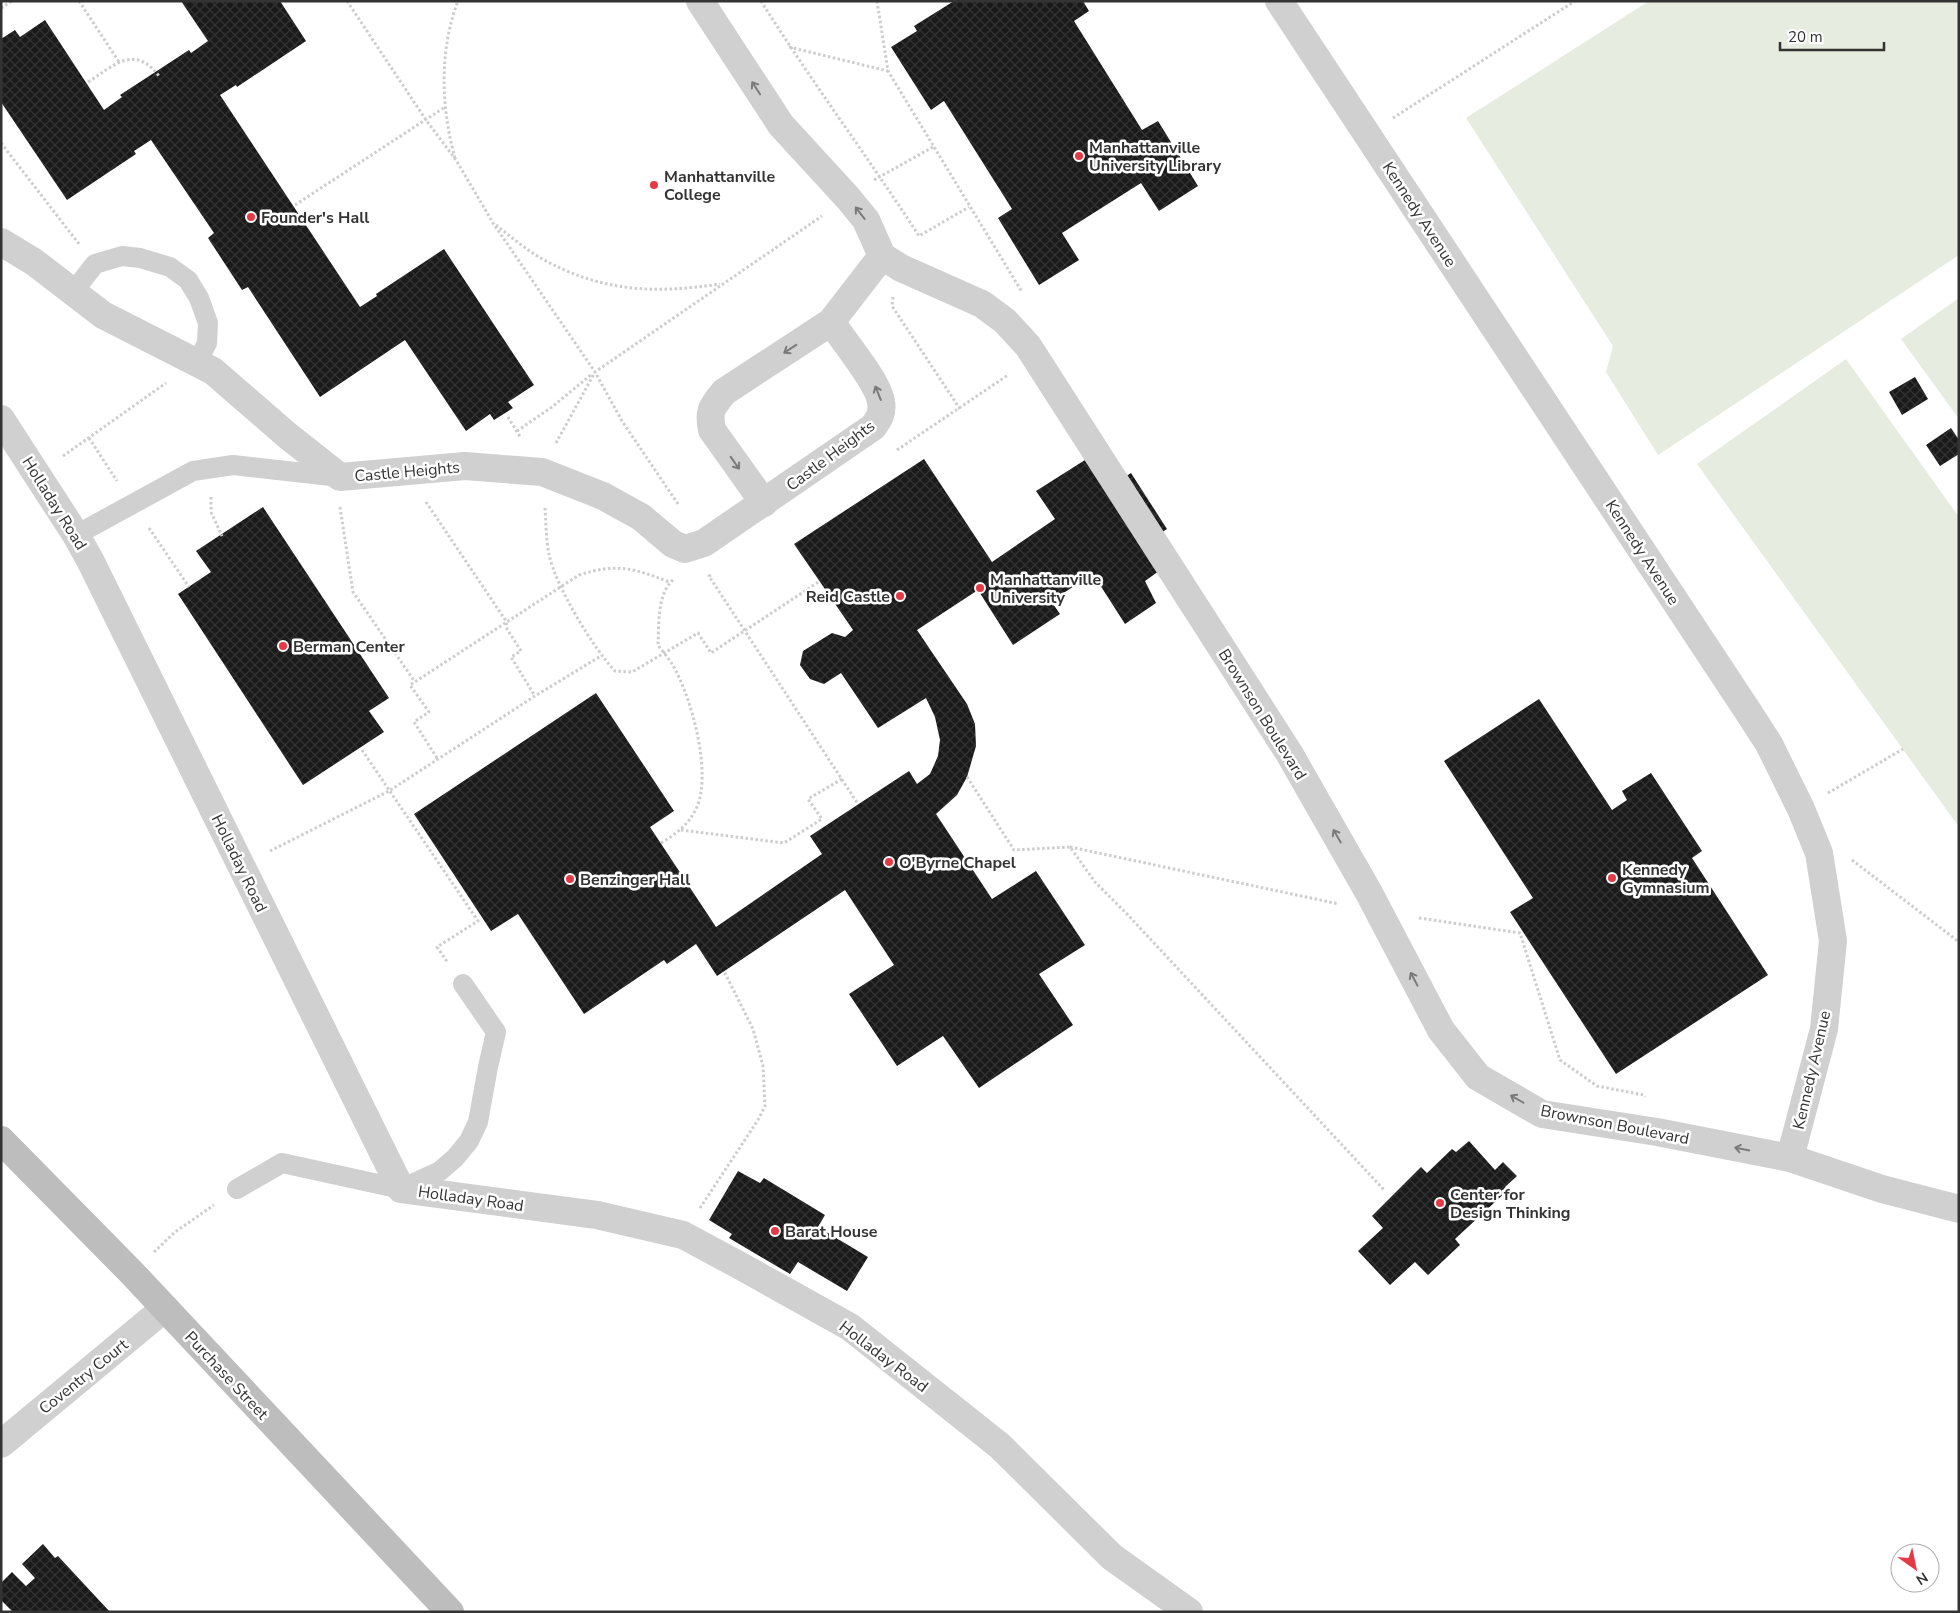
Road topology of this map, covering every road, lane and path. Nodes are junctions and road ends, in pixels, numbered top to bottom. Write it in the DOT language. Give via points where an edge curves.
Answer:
graph roads {
  1 [pos="12,1"];
  2 [pos="79,1"];
  3 [pos="347,1"];
  4 [pos="458,1"];
  5 [pos="700,1"];
  6 [pos="761,1"];
  7 [pos="877,1"];
  8 [pos="1279,1"];
  9 [pos="1575,1"];
  10 [pos="1,8"];
  11 [pos="789,46"];
  12 [pos="119,62"];
  13 [pos="888,71"];
  14 [pos="159,76"];
  15 [pos="88,82"];
  16 [pos="445,107"];
  17 [pos="426,120"];
  18 [pos="1367,135"];
  19 [pos="933,147"];
  20 [pos="456,160"];
  21 [pos="880,176"];
  22 [pos="848,198"];
  23 [pos="295,205"];
  24 [pos="969,207"];
  25 [pos="494,223"];
  26 [pos="919,236"];
  27 [pos="1,242"];
  28 [pos="892,262"];
  29 [pos="722,284"];
  30 [pos="73,292"];
  31 [pos="1026,297"];
  32 [pos="831,322"];
  33 [pos="1028,346"];
  34 [pos="198,361"];
  35 [pos="595,372"];
  36 [pos="960,409"];
  37 [pos="1,419"];
  38 [pos="517,431"];
  39 [pos="893,452"];
  40 [pos="210,468"];
  41 [pos="405,470"];
  42 [pos="542,472"];
  43 [pos="38,475"];
  44 [pos="340,477"];
  45 [pos="764,503"];
  46 [pos="76,535"];
  47 [pos="222,536"];
  48 [pos="704,543"];
  49 [pos="820,581"];
  50 [pos="561,587"];
  51 [pos="506,622"];
  52 [pos="745,630"];
  53 [pos="665,654"];
  54 [pos="601,656"];
  55 [pos="415,682"];
  56 [pos="535,696"];
  57 [pos="1903,748"];
  58 [pos="362,750"];
  59 [pos="437,758"];
  60 [pos="967,777"];
  61 [pos="842,779"];
  62 [pos="389,791"];
  63 [pos="858,804"];
  64 [pos="1802,809"];
  65 [pos="681,830"];
  66 [pos="661,843"];
  67 [pos="1819,853"];
  68 [pos="240,866"];
  69 [pos="1959,942"];
  70 [pos="724,971"];
  71 [pos="462,984"];
  72 [pos="1,1140"];
  73 [pos="1790,1158"];
  74 [pos="237,1189"];
  75 [pos="401,1189"];
  76 [pos="1385,1191"];
  77 [pos="1959,1209"];
  78 [pos="683,1235"];
  79 [pos="131,1272"];
  80 [pos="165,1308"];
  81 [pos="1,1444"];
  82 [pos="450,1612"];
  83 [pos="1189,1612"];
  1 -- 10 [label="path"];
  2 -- 12 [label="path"];
  3 -- 17 [label="path"];
  4 -- 16 [label="path" via="445,55"];
  22 -- 5 [label="street, one-way" via="780,126"];
  6 -- 11 [label="path"];
  7 -- 13 [label="path"];
  8 -- 18 [label="street, Kennedy Avenue"];
  9 -- 18 [label="path"];
  11 -- 13 [label="path"];
  11 -- 21 [label="path"];
  12 -- 14 [label="path" via="135,58 143,60"];
  12 -- 15 [label="path"];
  13 -- 19 [label="path"];
  16 -- 17 [label="path"];
  16 -- 20 [label="path"];
  17 -- 20 [label="path"];
  17 -- 23 [label="path"];
  18 -- 64 [label="street, Kennedy Avenue" via="1751,716"];
  19 -- 21 [label="path"];
  19 -- 24 [label="path"];
  20 -- 25 [label="path"];
  21 -- 22 [label="path"];
  21 -- 26 [label="path"];
  28 -- 22 [label="street, one-way"];
  22 -- 29 [label="path"];
  24 -- 26 [label="path"];
  24 -- 31 [label="path"];
  25 -- 29 [label="path" via="538,256 563,269 611,286 682,290"];
  25 -- 35 [label="path"];
  26 -- 28 [label="path"];
  27 -- 30 [label="street, Castle Heights"];
  28 -- 32 [label="street"];
  28 -- 33 [label="street, Brownson Boulevard" via="982,304 1005,321"];
  28 -- 36 [label="path" via="892,306"];
  29 -- 35 [label="path"];
  30 -- 34 [label="street, Castle Heights" via="103,315"];
  30 -- 34 [label="lane" via="95,264 122,256 170,267 188,280 208,323 207,343"];
  45 -- 32 [label="street, Castle Heights, one-way" via="873,427 881,416 877,388"];
  32 -- 45 [label="street, one-way" via="724,392 709,416 712,430"];
  33 -- 36 [label="path" via="1017,368"];
  73 -- 33 [label="street, Brownson Boulevard, one-way" via="1542,1114 1478,1077 1441,1030 1290,753"];
  34 -- 43 [label="path"];
  34 -- 44 [label="street, Castle Heights" via="213,370"];
  35 -- 38 [label="path"];
  35 -- 42 [label="path"];
  35 -- 48 [label="path" via="622,421"];
  36 -- 39 [label="path"];
  37 -- 43 [label="street, Holladay Road"];
  40 -- 44 [label="lane" via="233,464"];
  40 -- 46 [label="lane" via="193,471"];
  40 -- 47 [label="path" via="211,512"];
  41 -- 42 [label="street, Castle Heights" via="465,466"];
  41 -- 44 [label="street, Castle Heights"];
  41 -- 51 [label="path"];
  42 -- 48 [label="street, Castle Heights" via="603,496 641,517 673,544 685,549"];
  42 -- 50 [label="path" via="549,556"];
  43 -- 46 [label="street, Holladay Road"];
  44 -- 55 [label="path" via="339,497 353,592"];
  45 -- 48 [label="street, Castle Heights"];
  46 -- 68 [label="street, Holladay Road"];
  48 -- 52 [label="path" via="718,567 709,576"];
  49 -- 52 [label="path"];
  50 -- 51 [label="path"];
  50 -- 53 [label="path" via="579,575 614,568 630,568 670,582 661,604 658,645"];
  50 -- 54 [label="path"];
  51 -- 55 [label="path"];
  51 -- 56 [label="path" via="521,651 511,657"];
  52 -- 53 [label="path" via="711,652 698,632"];
  52 -- 61 [label="path"];
  53 -- 54 [label="path" via="632,672 615,671"];
  53 -- 65 [label="path" via="686,697 703,768 700,799"];
  54 -- 56 [label="path"];
  55 -- 59 [label="path" via="410,685 428,712 414,722"];
  56 -- 59 [label="path"];
  57 -- 64 [label="path"];
  58 -- 62 [label="path"];
  59 -- 62 [label="path"];
  60 -- 76 [label="path" via="1014,850 1070,847 1095,882"];
  61 -- 63 [label="path"];
  61 -- 65 [label="path" via="808,799 822,819 784,842"];
  62 -- 68 [label="path"];
  62 -- 71 [label="path" via="478,921 437,947"];
  64 -- 67 [label="street, Kennedy Avenue"];
  65 -- 66 [label="path"];
  67 -- 69 [label="path" via="1836,848"];
  67 -- 73 [label="street, Kennedy Avenue" via="1833,941 1824,1028"];
  68 -- 75 [label="street, Holladay Road"];
  70 -- 78 [label="path" via="753,1029 763,1066 765,1106"];
  71 -- 75 [label="lane" via="496,1032 478,1122 456,1158 440,1171"];
  72 -- 79 [label="main road, Purchase Street"];
  73 -- 77 [label="street, Brownson Boulevard" via="1882,1189"];
  74 -- 75 [label="lane" via="282,1163"];
  74 -- 79 [label="path" via="176,1232"];
  75 -- 78 [label="street, Holladay Road" via="597,1215"];
  78 -- 83 [label="street, Holladay Road" via="850,1327 1000,1446 1112,1558"];
  79 -- 80 [label="main road, Purchase Street"];
  80 -- 81 [label="street, Coventry Court"];
  80 -- 82 [label="main road, Purchase Street"];
}
